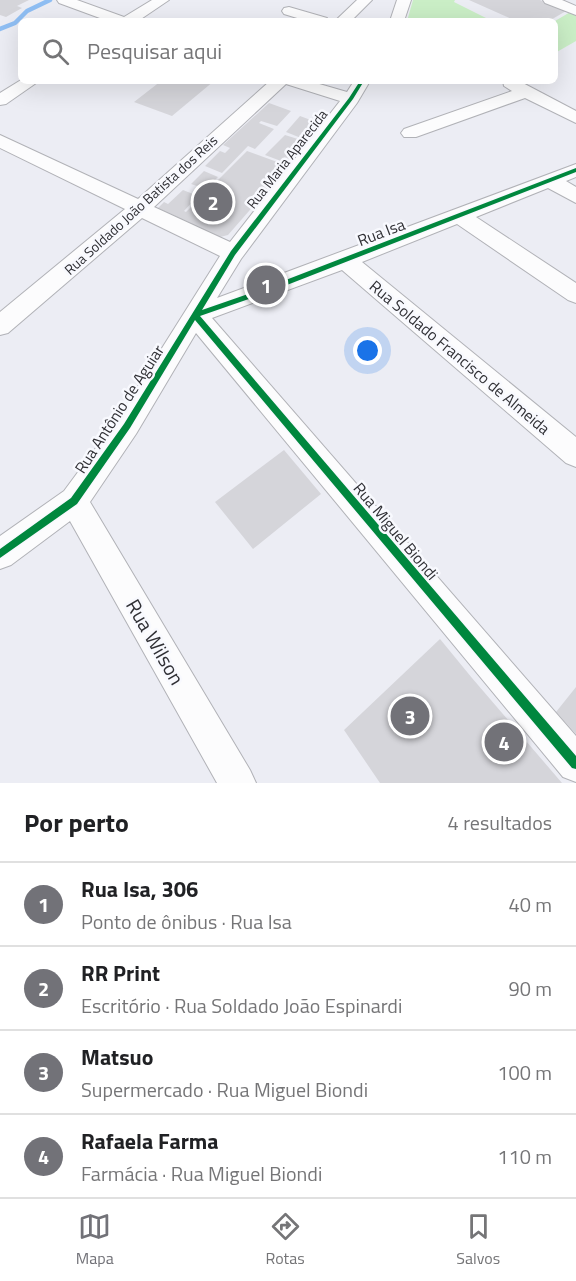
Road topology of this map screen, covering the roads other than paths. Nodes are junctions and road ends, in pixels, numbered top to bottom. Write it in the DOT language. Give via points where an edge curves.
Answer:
graph roads {
  1 [pos="63,0"];
  2 [pos="162,0"];
  3 [pos="365,0"];
  4 [pos="404,0"];
  5 [pos="550,0"];
  6 [pos="289,11"];
  7 [pos="576,11"];
  8 [pos="114,18"];
  9 [pos="133,18"];
  10 [pos="312,18"];
  11 [pos="345,18"];
  12 [pos="398,18"];
  13 [pos="26,84"];
  14 [pos="277,84"];
  15 [pos="302,84"];
  16 [pos="360,84"];
  17 [pos="510,84"];
  18 [pos="525,92"];
  19 [pos="351,99"];
  20 [pos="0,100"];
  21 [pos="576,118"];
  22 [pos="410,133"];
  23 [pos="0,141"];
  24 [pos="576,171"];
  25 [pos="550,181"];
  26 [pos="576,196"];
  27 [pos="139,209"];
  28 [pos="460,216"];
  29 [pos="233,252"];
  30 [pos="345,260"];
  31 [pos="576,294"];
  32 [pos="195,315"];
  33 [pos="0,326"];
  34 [pos="576,454"];
  35 [pos="74,501"];
  36 [pos="0,554"];
  37 [pos="576,764"];
  38 [pos="237,783"];
  1 -- 8 [label="street"];
  2 -- 9 [label="street"];
  3 -- 11 [label="street"];
  4 -- 12 [label="street"];
  5 -- 7 [label="street"];
  6 -- 10 [label="street"];
  13 -- 20 [label="street"];
  14 -- 27 [label="street, Rua Soldado João Batista dos Reis"];
  15 -- 19 [label="street"];
  16 -- 19 [label="street, Rua Maria Aparecida"];
  17 -- 18 [label="street"];
  18 -- 21 [label="street"];
  18 -- 22 [label="street"];
  19 -- 29 [label="street, Rua Maria Aparecida"];
  23 -- 27 [label="street"];
  24 -- 25 [label="street, Rua Isa"];
  25 -- 26 [label="street"];
  25 -- 28 [label="street, Rua Isa"];
  27 -- 29 [label="street"];
  27 -- 33 [label="street, Rua Soldado João Batista dos Reis"];
  28 -- 30 [label="street, Rua Isa"];
  28 -- 31 [label="street"];
  29 -- 32 [label="street, Rua Antônio de Aguiar"];
  30 -- 32 [label="street, Rua Isa"];
  30 -- 34 [label="street, Rua Soldado Francisco de Almeida"];
  32 -- 35 [label="street, Rua Antônio de Aguiar"];
  32 -- 37 [label="street, Rua Miguel Biondi"];
  35 -- 36 [label="street, Rua Antônio de Aguiar"];
  35 -- 38 [label="street, Rua Wilson"];
}
